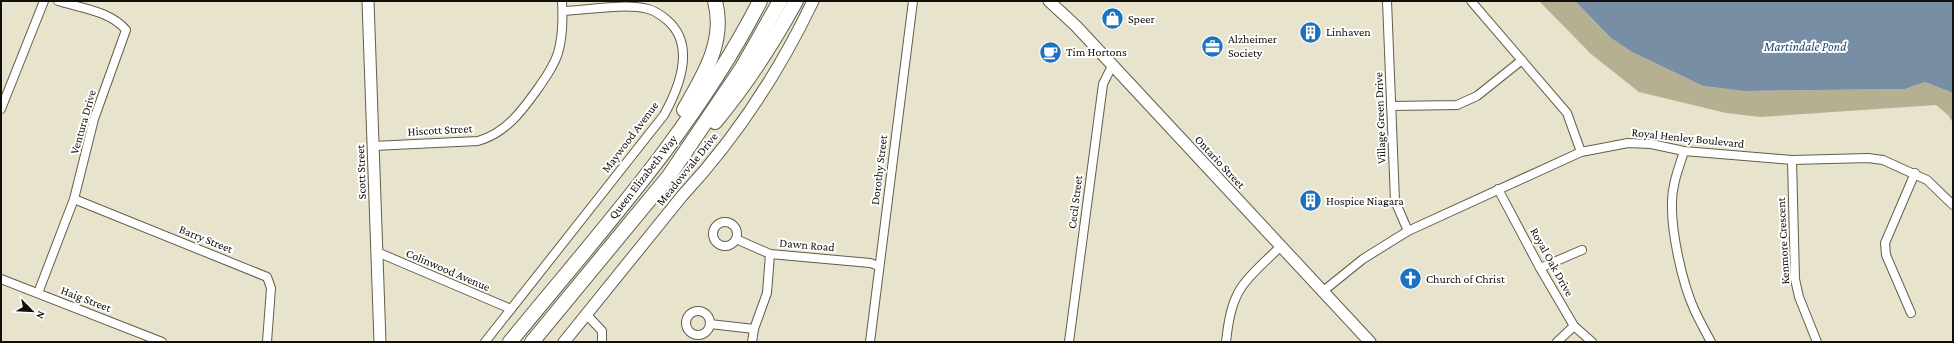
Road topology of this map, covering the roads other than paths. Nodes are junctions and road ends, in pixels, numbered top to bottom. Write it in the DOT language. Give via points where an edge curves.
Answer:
graph roads {
  1 [pos="44,1"];
  2 [pos="58,1"];
  3 [pos="368,1"];
  4 [pos="562,1"];
  5 [pos="715,1"];
  6 [pos="760,1"];
  7 [pos="780,1"];
  8 [pos="796,1"];
  9 [pos="813,1"];
  10 [pos="913,1"];
  11 [pos="1048,1"];
  12 [pos="1387,1"];
  13 [pos="1471,1"];
  14 [pos="563,11"];
  15 [pos="1522,60"];
  16 [pos="1112,66"];
  17 [pos="1391,106"];
  18 [pos="1,108"];
  19 [pos="373,146"];
  20 [pos="1684,151"];
  21 [pos="1581,152"];
  22 [pos="1792,160"];
  23 [pos="1915,173"];
  24 [pos="669,176"];
  25 [pos="1498,189"];
  26 [pos="74,199"];
  27 [pos="1953,205"];
  28 [pos="1408,231"];
  29 [pos="736,239"];
  30 [pos="1280,247"];
  31 [pos="1582,250"];
  32 [pos="377,252"];
  33 [pos="770,254"];
  34 [pos="879,266"];
  35 [pos="1540,268"];
  36 [pos="1,279"];
  37 [pos="1322,292"];
  38 [pos="38,293"];
  39 [pos="511,309"];
  40 [pos="1911,313"];
  41 [pos="586,314"];
  42 [pos="710,324"];
  43 [pos="1574,326"];
  44 [pos="754,328"];
  45 [pos="162,342"];
  46 [pos="267,342"];
  47 [pos="380,342"];
  48 [pos="485,342"];
  49 [pos="508,342"];
  50 [pos="532,342"];
  51 [pos="564,342"];
  52 [pos="602,342"];
  53 [pos="752,342"];
  54 [pos="870,342"];
  55 [pos="1069,342"];
  56 [pos="1226,342"];
  57 [pos="1370,342"];
  58 [pos="1557,342"];
  59 [pos="1592,342"];
  60 [pos="1711,342"];
  61 [pos="1816,342"];
  1 -- 18 [label="street"];
  2 -- 26 [label="street, Ventura Drive" via="108,15 120,22 126,30 94,119"];
  3 -- 19 [label="street, Scott Street"];
  4 -- 14 [label="street, Hiscott Street"];
  5 -- 49 [label="highway" via="718,26 715,49 706,71 676,123"];
  6 -- 49 [label="highway, Queen Elizabeth Way" via="723,68 665,151"];
  7 -- 24 [label="highway, Queen Elizabeth Way" via="742,68"];
  8 -- 24 [label="highway" via="781,29 726,110"];
  9 -- 41 [label="street, Meadowvale Drive" via="793,43 755,104 699,178"];
  10 -- 34 [label="street, Dorothy Street"];
  11 -- 16 [label="street, Ontario Street" via="1076,26"];
  12 -- 17 [label="street, Village Green Drive"];
  13 -- 15 [label="street"];
  14 -- 19 [label="street, Hiscott Street" via="558,53 549,72 521,112 508,125 478,141"];
  14 -- 39 [label="street, Maywood Avenue" via="630,7 648,8 658,12 681,38 682,65 672,99 664,115"];
  15 -- 17 [label="street" via="1478,96 1457,105"];
  15 -- 21 [label="street" via="1567,114"];
  16 -- 30 [label="street, Ontario Street"];
  16 -- 55 [label="street, Cecil Street" via="1103,84"];
  17 -- 28 [label="street, Village Green Drive" via="1395,201"];
  19 -- 32 [label="street, Scott Street"];
  20 -- 21 [label="street, Royal Henley Boulevard" via="1628,142"];
  20 -- 22 [label="street, Royal Henley Boulevard"];
  20 -- 60 [label="street" via="1675,179 1672,201 1674,231 1687,289"];
  21 -- 25 [label="street, Royal Henley Boulevard"];
  22 -- 23 [label="street, Royal Henley Boulevard" via="1868,158 1883,160"];
  22 -- 61 [label="street, Kenmore Crescent" via="1795,279"];
  23 -- 27 [label="street, Royal Henley Boulevard" via="1927,180"];
  23 -- 40 [label="street" via="1885,243 1886,254"];
  24 -- 50 [label="highway, Queen Elizabeth Way"];
  25 -- 28 [label="street, Royal Henley Boulevard"];
  25 -- 35 [label="street, Royal Oak Drive"];
  26 -- 38 [label="street, Ventura Drive"];
  26 -- 46 [label="street, Barry Street" via="267,277 271,288"];
  28 -- 37 [label="street, Royal Henley Boulevard" via="1363,259"];
  29 -- 33 [label="street, Dawn Road"];
  30 -- 37 [label="street, Ontario Street"];
  30 -- 56 [label="street" via="1241,288 1233,305"];
  31 -- 35 [label="street"];
  32 -- 39 [label="street, Colinwood Avenue"];
  32 -- 47 [label="street, Scott Street"];
  33 -- 34 [label="street, Dawn Road"];
  33 -- 44 [label="street" via="767,293"];
  34 -- 54 [label="street, Dorothy Street"];
  35 -- 43 [label="street, Royal Oak Drive"];
  36 -- 38 [label="street, Haig Street"];
  37 -- 57 [label="street, Ontario Street"];
  38 -- 45 [label="street, Haig Street"];
  39 -- 48 [label="street, Maywood Avenue"];
  41 -- 51 [label="street, Meadowvale Drive"];
  41 -- 52 [label="street" via="602,330"];
  42 -- 44 [label="street"];
  43 -- 58 [label="street"];
  43 -- 59 [label="street, Royal Oak Drive"];
  44 -- 53 [label="street"];
}
